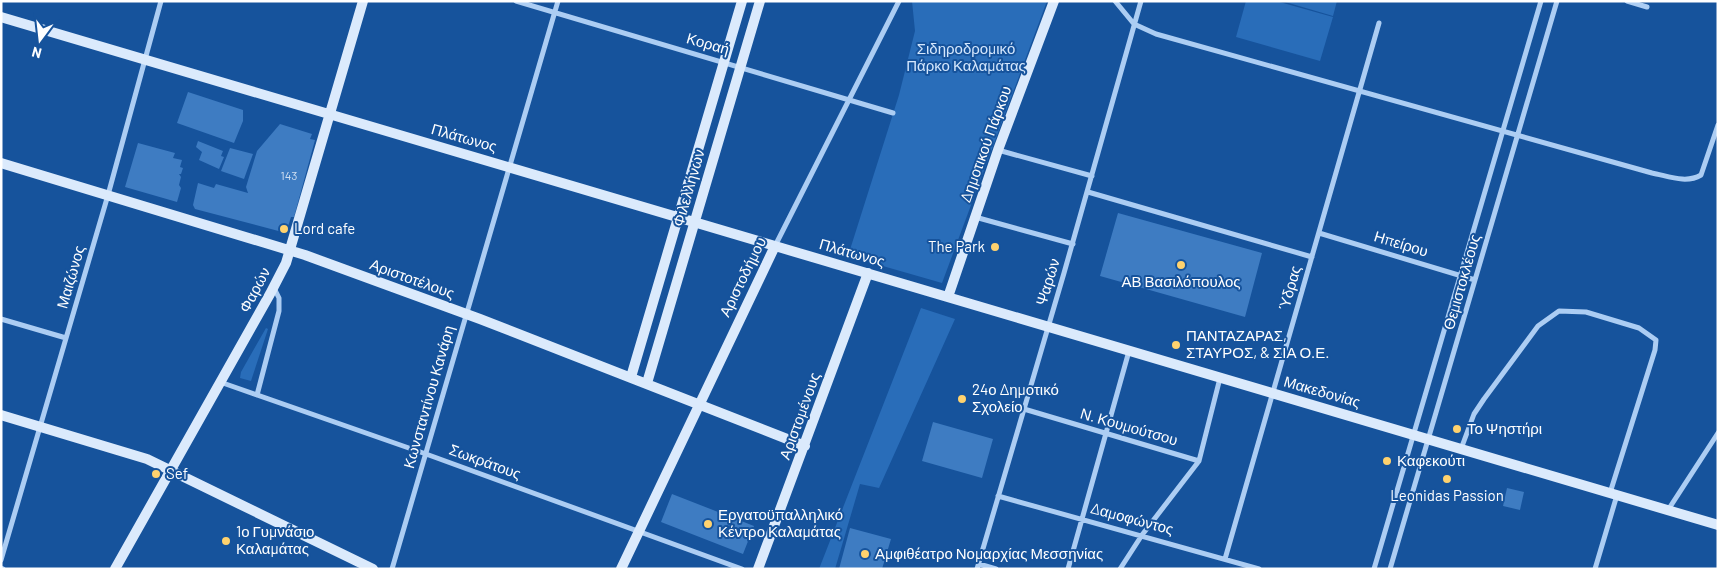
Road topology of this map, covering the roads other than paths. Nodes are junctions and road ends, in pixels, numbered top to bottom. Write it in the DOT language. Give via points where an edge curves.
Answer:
graph roads {
  1 [pos="161,1"];
  2 [pos="363,1"];
  3 [pos="516,1"];
  4 [pos="558,1"];
  5 [pos="742,1"];
  6 [pos="760,1"];
  7 [pos="899,1"];
  8 [pos="1054,1"];
  9 [pos="1115,1"];
  10 [pos="1140,1"];
  11 [pos="1541,1"];
  12 [pos="1557,1"];
  13 [pos="1627,1"];
  14 [pos="1647,7"];
  15 [pos="554,13"];
  16 [pos="1,17"];
  17 [pos="1379,23"];
  18 [pos="1134,24"];
  19 [pos="145,60"];
  20 [pos="724,62"];
  21 [pos="740,66"];
  22 [pos="1360,91"];
  23 [pos="849,100"];
  24 [pos="893,113"];
  25 [pos="330,114"];
  26 [pos="1718,124"];
  27 [pos="1503,132"];
  28 [pos="1517,136"];
  29 [pos="998,150"];
  30 [pos="1,164"];
  31 [pos="509,167"];
  32 [pos="1092,176"];
  33 [pos="1088,192"];
  34 [pos="108,195"];
  35 [pos="679,217"];
  36 [pos="975,217"];
  37 [pos="694,222"];
  38 [pos="1319,233"];
  39 [pos="1072,244"];
  40 [pos="775,246"];
  41 [pos="290,251"];
  42 [pos="1312,257"];
  43 [pos="868,273"];
  44 [pos="1461,276"];
  45 [pos="1475,280"];
  46 [pos="274,288"];
  47 [pos="917,288"];
  48 [pos="948,297"];
  49 [pos="466,314"];
  50 [pos="1,319"];
  51 [pos="1048,326"];
  52 [pos="66,338"];
  53 [pos="1129,351"];
  54 [pos="631,377"];
  55 [pos="1221,378"];
  56 [pos="220,382"];
  57 [pos="647,383"];
  58 [pos="1273,393"];
  59 [pos="257,395"];
  60 [pos="698,404"];
  61 [pos="1024,409"];
  62 [pos="1,415"];
  63 [pos="40,426"];
  64 [pos="1718,433"];
  65 [pos="1107,434"];
  66 [pos="1414,435"];
  67 [pos="1428,439"];
  68 [pos="805,446"];
  69 [pos="1461,449"];
  70 [pos="426,454"];
  71 [pos="1199,461"];
  72 [pos="171,469"];
  73 [pos="1614,494"];
  74 [pos="998,496"];
  75 [pos="1668,510"];
  76 [pos="1082,519"];
  77 [pos="1718,524"];
  78 [pos="639,531"];
  79 [pos="1142,535"];
  80 [pos="1225,559"];
  81 [pos="1,560"];
  82 [pos="978,566"];
  83 [pos="115,569"];
  84 [pos="374,569"];
  85 [pos="392,569"];
  86 [pos="620,569"];
  87 [pos="742,569"];
  88 [pos="758,569"];
  89 [pos="996,569"];
  90 [pos="1068,569"];
  91 [pos="1120,569"];
  92 [pos="1259,569"];
  93 [pos="1374,569"];
  94 [pos="1390,569"];
  95 [pos="1595,569"];
  1 -- 19 [label="street, Μαιζώνος"];
  2 -- 25 [label="street, Φαρών"];
  3 -- 15 [label="street, Κοραή"];
  4 -- 15 [label="street, Κωνσταντίνου Κανάρη"];
  5 -- 20 [label="street, Φιλελλήνων"];
  6 -- 21 [label="street, Φιλελλήνων"];
  7 -- 23 [label="street, Αριστοδήμου"];
  8 -- 29 [label="street, Δημοτικού Πάρκου"];
  9 -- 18 [label="street"];
  10 -- 18 [label="street, Ψαρών"];
  11 -- 27 [label="street, Θεμιστοκλέους"];
  12 -- 28 [label="street, Θεμιστοκλέους"];
  13 -- 14 [label="street"];
  15 -- 20 [label="street, Κοραή"];
  15 -- 31 [label="street, Κωνσταντίνου Κανάρη"];
  16 -- 19 [label="street, Πλάτωνος"];
  17 -- 22 [label="street, Ύδρας"];
  18 -- 22 [label="street" via="1156,34"];
  18 -- 32 [label="street, Ψαρών"];
  19 -- 25 [label="street, Πλάτωνος"];
  19 -- 34 [label="street, Μαιζώνος"];
  20 -- 21 [label="street, Κοραή"];
  20 -- 35 [label="street, Φιλελλήνων"];
  21 -- 23 [label="street, Κοραή"];
  21 -- 37 [label="street, Φιλελλήνων"];
  22 -- 27 [label="street"];
  22 -- 38 [label="street, Ύδρας"];
  23 -- 24 [label="street, Κοραή"];
  23 -- 40 [label="street, Αριστοδήμου"];
  25 -- 31 [label="street, Πλάτωνος"];
  25 -- 41 [label="street, Φαρών"];
  26 -- 28 [label="street" via="1705,167 1693,180 1626,166"];
  27 -- 28 [label="street"];
  27 -- 44 [label="street, Θεμιστοκλέους"];
  28 -- 45 [label="street, Θεμιστοκλέους"];
  29 -- 32 [label="street"];
  29 -- 36 [label="street, Δημοτικού Πάρκου"];
  30 -- 34 [label="street, Αριστοτέλους"];
  31 -- 35 [label="street, Πλάτωνος"];
  31 -- 49 [label="street, Κωνσταντίνου Κανάρη"];
  32 -- 33 [label="street, Ψαρών"];
  33 -- 39 [label="street, Ψαρών"];
  33 -- 42 [label="street"];
  34 -- 41 [label="street, Αριστοτέλους"];
  34 -- 52 [label="street, Μαιζώνος"];
  35 -- 37 [label="street, Πλάτωνος"];
  35 -- 54 [label="street, Φιλελλήνων"];
  36 -- 39 [label="street"];
  36 -- 48 [label="street, Δημοτικού Πάρκου"];
  37 -- 40 [label="street, Πλάτωνος"];
  37 -- 57 [label="street, Φιλελλήνων"];
  38 -- 42 [label="street, Ύδρας"];
  38 -- 44 [label="street, Ηπείρου"];
  39 -- 51 [label="street, Ψαρών"];
  40 -- 43 [label="street, Πλάτωνος"];
  40 -- 60 [label="street, Αριστοδήμου"];
  41 -- 46 [label="street, Φαρών"];
  41 -- 49 [label="street, Αριστοτέλους"];
  42 -- 58 [label="street, Ύδρας"];
  43 -- 47 [label="street, Πλάτωνος"];
  43 -- 68 [label="street, Αριστομένους"];
  44 -- 45 [label="street, Ηπείρου"];
  44 -- 66 [label="street, Θεμιστοκλέους"];
  45 -- 67 [label="street, Θεμιστοκλέους"];
  46 -- 56 [label="street, Φαρών"];
  46 -- 59 [label="street" via="279,298 279,311"];
  47 -- 48 [label="street, Μακεδονίας"];
  48 -- 51 [label="street, Μακεδονίας"];
  49 -- 54 [label="street, Αριστοτέλους"];
  49 -- 70 [label="street, Κωνσταντίνου Κανάρη"];
  50 -- 52 [label="street"];
  51 -- 53 [label="street, Μακεδονίας"];
  51 -- 61 [label="street, Ψαρών"];
  52 -- 63 [label="street, Μαιζώνος"];
  53 -- 55 [label="street, Μακεδονίας"];
  53 -- 65 [label="street"];
  54 -- 57 [label="street, Αριστοτέλους"];
  55 -- 58 [label="street, Μακεδονίας"];
  55 -- 71 [label="street"];
  56 -- 59 [label="street, Σωκράτους"];
  56 -- 72 [label="street, Φαρών"];
  57 -- 60 [label="street, Αριστοτέλους"];
  58 -- 66 [label="street, Μακεδονίας"];
  58 -- 80 [label="street, Ύδρας"];
  59 -- 70 [label="street, Σωκράτους"];
  60 -- 68 [label="street, Αριστοτέλους"];
  60 -- 78 [label="street, Αριστοδήμου"];
  61 -- 65 [label="street, Ν. Κουμούτσου"];
  61 -- 74 [label="street, Ψαρών"];
  62 -- 63 [label="street"];
  63 -- 72 [label="street"];
  63 -- 81 [label="street, Μαιζώνος"];
  64 -- 75 [label="street"];
  65 -- 71 [label="street, Ν. Κουμούτσου"];
  65 -- 76 [label="street"];
  66 -- 67 [label="street, Μακεδονίας"];
  66 -- 93 [label="street, Θεμιστοκλέους"];
  67 -- 69 [label="street, Μακεδονίας"];
  67 -- 94 [label="street, Θεμιστοκλέους"];
  68 -- 88 [label="street, Αριστομένους"];
  69 -- 73 [label="street, Μακεδονίας"];
  69 -- 73 [label="street" via="1474,414 1538,326 1559,311 1586,312 1639,328 1656,340"];
  70 -- 78 [label="street, Σωκράτους"];
  70 -- 85 [label="street, Κωνσταντίνου Κανάρη"];
  71 -- 79 [label="street"];
  72 -- 83 [label="street, Φαρών"];
  72 -- 84 [label="street"];
  73 -- 75 [label="street, Μακεδονίας"];
  73 -- 95 [label="street"];
  74 -- 76 [label="street, Δαμοφώντος"];
  74 -- 82 [label="street, Ψαρών"];
  75 -- 77 [label="street, Μακεδονίας"];
  76 -- 79 [label="street, Δαμοφώντος"];
  76 -- 90 [label="street"];
  78 -- 86 [label="street, Αριστοδήμου"];
  78 -- 87 [label="street, Σωκράτους"];
  79 -- 80 [label="street, Δαμοφώντος"];
  79 -- 91 [label="street"];
  80 -- 92 [label="street, Δαμοφώντος"];
  82 -- 89 [label="street"];
}
